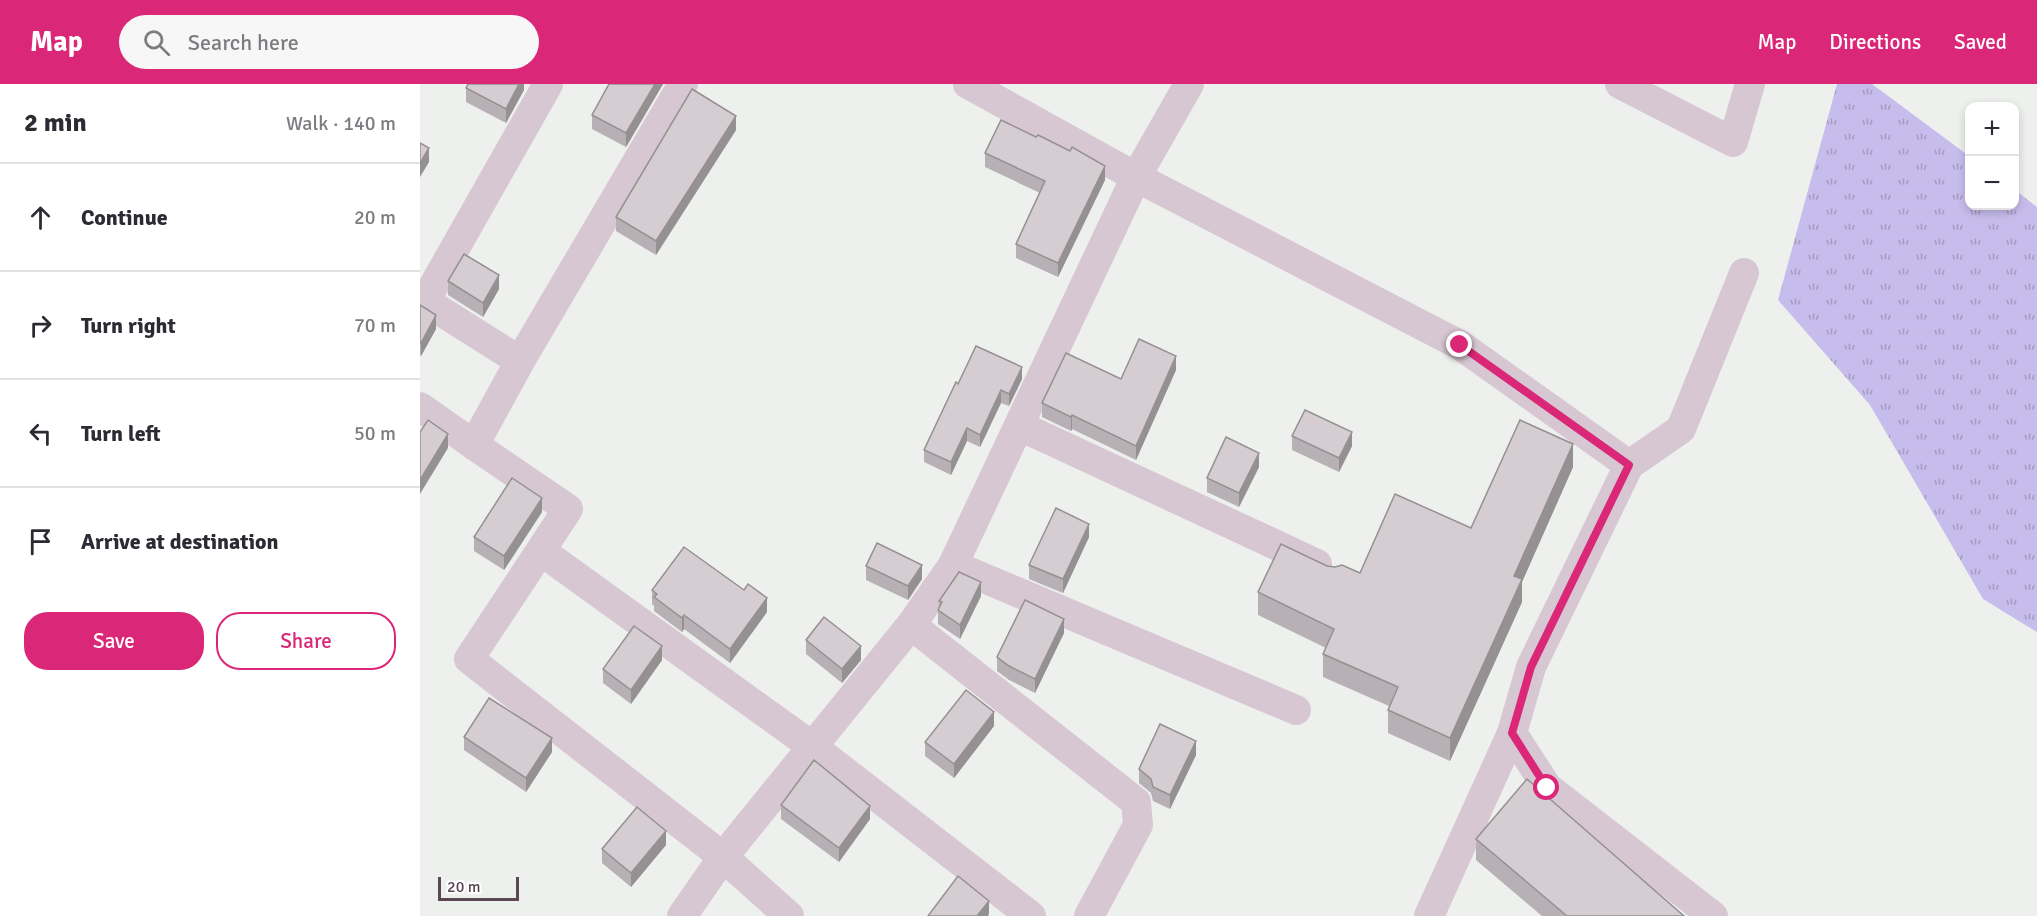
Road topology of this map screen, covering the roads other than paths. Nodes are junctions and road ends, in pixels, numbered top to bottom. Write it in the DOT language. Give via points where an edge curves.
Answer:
graph roads {
  1 [pos="549,84"];
  2 [pos="683,84"];
  3 [pos="968,84"];
  4 [pos="1189,84"];
  5 [pos="1620,84"];
  6 [pos="1750,84"];
  7 [pos="1136,177"];
  8 [pos="1744,273"];
  9 [pos="422,299"];
  10 [pos="520,361"];
  11 [pos="420,407"];
  12 [pos="1020,426"];
  13 [pos="474,445"];
  14 [pos="1629,465"];
  15 [pos="541,551"];
  16 [pos="953,565"];
  17 [pos="1334,573"];
  18 [pos="911,625"];
  19 [pos="1296,710"];
  20 [pos="1512,733"];
  21 [pos="813,747"];
  22 [pos="723,857"];
  23 [pos="682,916"];
  24 [pos="789,916"];
  25 [pos="1031,916"];
  26 [pos="1089,916"];
  27 [pos="1429,916"];
  28 [pos="1713,916"];
  1 -- 9 [label="street"];
  2 -- 10 [label="street"];
  3 -- 7 [label="street"];
  4 -- 7 [label="street"];
  5 -- 6 [label="street" via="1733,142"];
  7 -- 12 [label="street"];
  7 -- 14 [label="street" via="1460,345"];
  8 -- 14 [label="street" via="1681,429"];
  9 -- 10 [label="street"];
  10 -- 13 [label="street"];
  11 -- 13 [label="street"];
  12 -- 16 [label="street"];
  12 -- 17 [label="street"];
  13 -- 15 [label="street" via="568,509"];
  14 -- 20 [label="street" via="1531,667"];
  15 -- 21 [label="street"];
  15 -- 22 [label="street" via="469,659"];
  16 -- 18 [label="street"];
  16 -- 19 [label="street"];
  18 -- 21 [label="street"];
  18 -- 26 [label="street" via="1136,802 1138,825"];
  20 -- 27 [label="street"];
  20 -- 28 [label="street" via="1547,788"];
  21 -- 22 [label="street"];
  21 -- 25 [label="street"];
  22 -- 23 [label="street"];
  22 -- 24 [label="street"];
}
